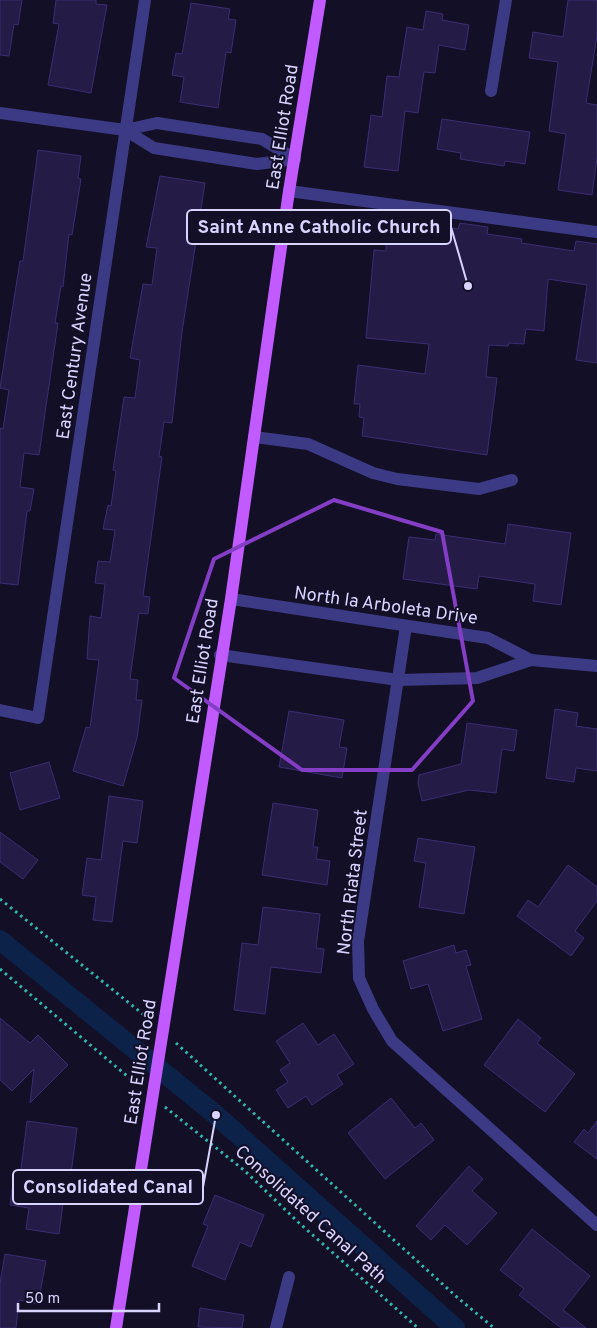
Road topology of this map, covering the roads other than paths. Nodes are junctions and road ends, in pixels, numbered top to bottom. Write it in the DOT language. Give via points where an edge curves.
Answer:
graph roads {
  1 [pos="145,0"];
  2 [pos="320,0"];
  3 [pos="506,0"];
  4 [pos="491,92"];
  5 [pos="0,113"];
  6 [pos="125,130"];
  7 [pos="295,160"];
  8 [pos="289,190"];
  9 [pos="597,232"];
  10 [pos="254,437"];
  11 [pos="512,480"];
  12 [pos="231,599"];
  13 [pos="406,626"];
  14 [pos="220,655"];
  15 [pos="531,660"];
  16 [pos="597,666"];
  17 [pos="398,680"];
  18 [pos="0,710"];
  19 [pos="597,1225"];
  20 [pos="289,1277"];
  21 [pos="116,1328"];
  22 [pos="276,1328"];
  1 -- 6 [label="street, East Century Avenue"];
  2 -- 7 [label="main road, East Elliot Road"];
  3 -- 4 [label="street"];
  5 -- 6 [label="street"];
  6 -- 7 [label="street" via="154,148 257,164"];
  6 -- 7 [label="street" via="157,123 262,139"];
  6 -- 18 [label="street, East Century Avenue" via="38,718"];
  7 -- 8 [label="main road, East Elliot Road"];
  8 -- 9 [label="street"];
  8 -- 10 [label="main road, East Elliot Road"];
  10 -- 11 [label="street" via="308,444 373,473 396,479 479,489"];
  10 -- 12 [label="main road, East Elliot Road"];
  12 -- 13 [label="street, North la Arboleta Drive"];
  12 -- 14 [label="main road, East Elliot Road"];
  13 -- 15 [label="street, North la Arboleta Drive" via="488,638"];
  13 -- 17 [label="street, North Riata Street"];
  14 -- 17 [label="street, North la Arboleta Drive"];
  14 -- 21 [label="main road, East Elliot Road"];
  15 -- 16 [label="street, North la Arboleta Drive"];
  15 -- 17 [label="street, North la Arboleta Drive" via="477,678"];
  17 -- 19 [label="street, North Riata Street" via="358,941 359,978 392,1041"];
  20 -- 22 [label="street"];
}
